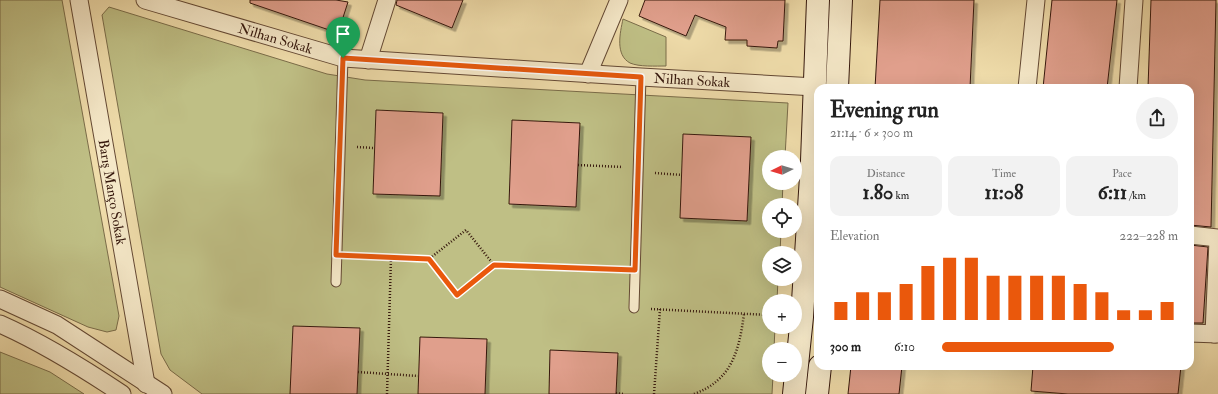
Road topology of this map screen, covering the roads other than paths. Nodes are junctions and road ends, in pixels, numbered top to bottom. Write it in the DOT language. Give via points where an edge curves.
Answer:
graph roads {
  1 [pos="79,0"];
  2 [pos="145,0"];
  3 [pos="387,0"];
  4 [pos="619,0"];
  5 [pos="818,0"];
  6 [pos="841,0"];
  7 [pos="1036,0"];
  8 [pos="1134,0"];
  9 [pos="343,58"];
  10 [pos="368,60"];
  11 [pos="588,74"];
  12 [pos="641,77"];
  13 [pos="815,84"];
  14 [pos="837,84"];
  15 [pos="1027,84"];
  16 [pos="1128,84"];
  17 [pos="814,87"];
  18 [pos="814,112"];
  19 [pos="1194,236"];
  20 [pos="1218,239"];
  21 [pos="336,282"];
  22 [pos="0,299"];
  23 [pos="634,308"];
  24 [pos="0,324"];
  25 [pos="1194,332"];
  26 [pos="1216,334"];
  27 [pos="820,370"];
  28 [pos="146,384"];
  29 [pos="122,394"];
  30 [pos="163,394"];
  31 [pos="794,394"];
  32 [pos="817,394"];
  1 -- 28 [label="street, Barış Manço Sokak"];
  2 -- 9 [label="street, Nilhan Sokak"];
  3 -- 10 [label="street"];
  4 -- 11 [label="street"];
  5 -- 13 [label="main road"];
  6 -- 14 [label="main road"];
  7 -- 15 [label="street"];
  8 -- 16 [label="street"];
  9 -- 10 [label="street, Nilhan Sokak"];
  9 -- 21 [label="lane"];
  10 -- 11 [label="street, Nilhan Sokak"];
  11 -- 12 [label="street, Nilhan Sokak"];
  12 -- 17 [label="street, Nilhan Sokak"];
  12 -- 23 [label="lane"];
  18 -- 31 [label="main road" via="802,317"];
  19 -- 20 [label="street"];
  20 -- 26 [label="street"];
  22 -- 28 [label="street" via="57,325"];
  24 -- 29 [label="street" via="62,355"];
  25 -- 26 [label="street"];
  27 -- 32 [label="main road"];
  28 -- 30 [label="street"];
}
